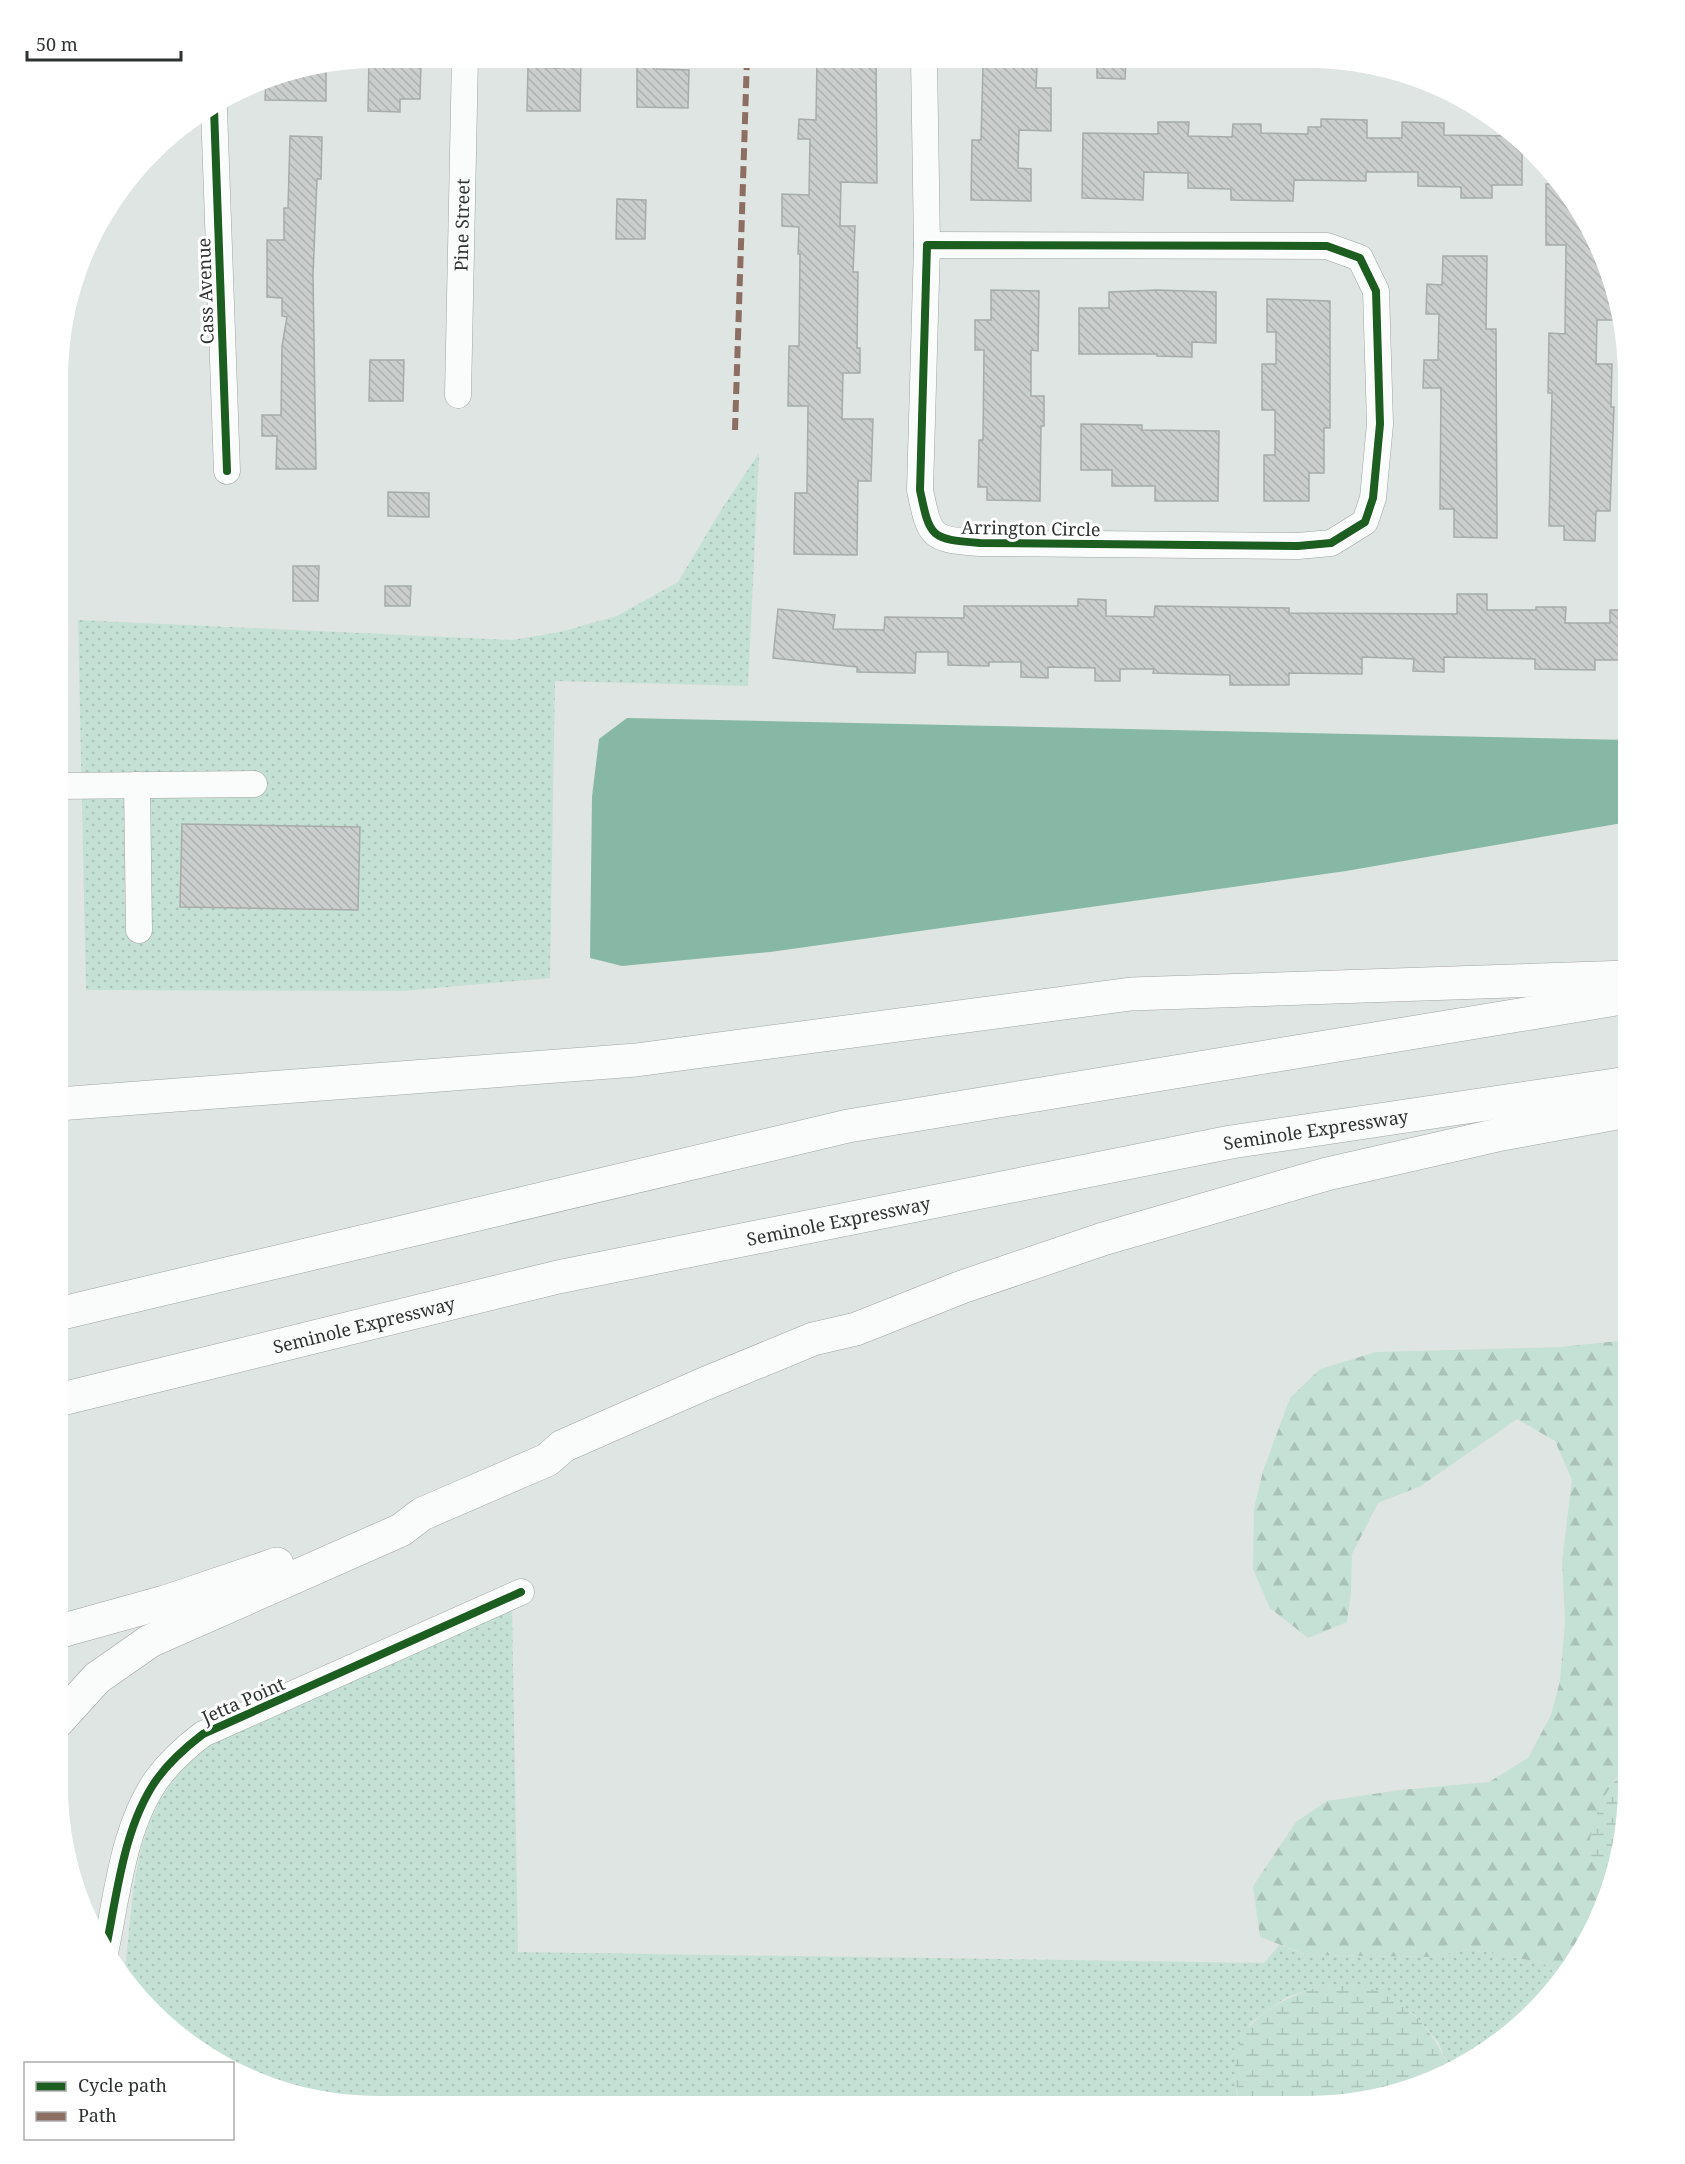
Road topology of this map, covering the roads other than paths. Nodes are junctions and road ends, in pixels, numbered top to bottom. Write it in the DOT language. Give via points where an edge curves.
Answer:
graph roads {
  1 [pos="465,68"];
  2 [pos="924,68"];
  3 [pos="214,114"];
  4 [pos="927,245"];
  5 [pos="458,395"];
  6 [pos="227,471"];
  7 [pos="254,784"];
  8 [pos="137,785"];
  9 [pos="68,786"];
  10 [pos="138,930"];
  11 [pos="1618,977"];
  12 [pos="1618,999"];
  13 [pos="1618,1084"];
  14 [pos="68,1103"];
  15 [pos="1618,1113"];
  16 [pos="68,1312"];
  17 [pos="68,1398"];
  18 [pos="422,1514"];
  19 [pos="521,1592"];
  20 [pos="68,1629"];
  21 [pos="68,1710"];
  22 [pos="108,1940"];
  1 -- 5 [label="street, Pine Street"];
  2 -- 4 [label="street, Arrington Circle"];
  3 -- 6 [label="street, Cass Avenue"];
  4 -- 4 [label="street, Arrington Circle" via="920,490 927,524 943,540 1298,546 1331,543 1365,522 1373,498 1380,424 1376,291 1360,258 1327,246"];
  7 -- 8 [label="street"];
  8 -- 9 [label="street"];
  8 -- 10 [label="street"];
  11 -- 14 [label="highway" via="1131,994 636,1060"];
  12 -- 16 [label="highway" via="848,1126"];
  13 -- 17 [label="highway, Seminole Expressway" via="1231,1142 569,1275"];
  15 -- 18 [label="highway" via="1410,1154 1248,1195 1032,1262 856,1329 818,1354 666,1420 566,1460 548,1460"];
  18 -- 20 [label="highway" via="394,1517 218,1585"];
  18 -- 21 [label="highway" via="401,1530 150,1641 97,1677"];
  19 -- 22 [label="street, Jetta Point" via="203,1734 181,1751 156,1780 135,1823"];
}
